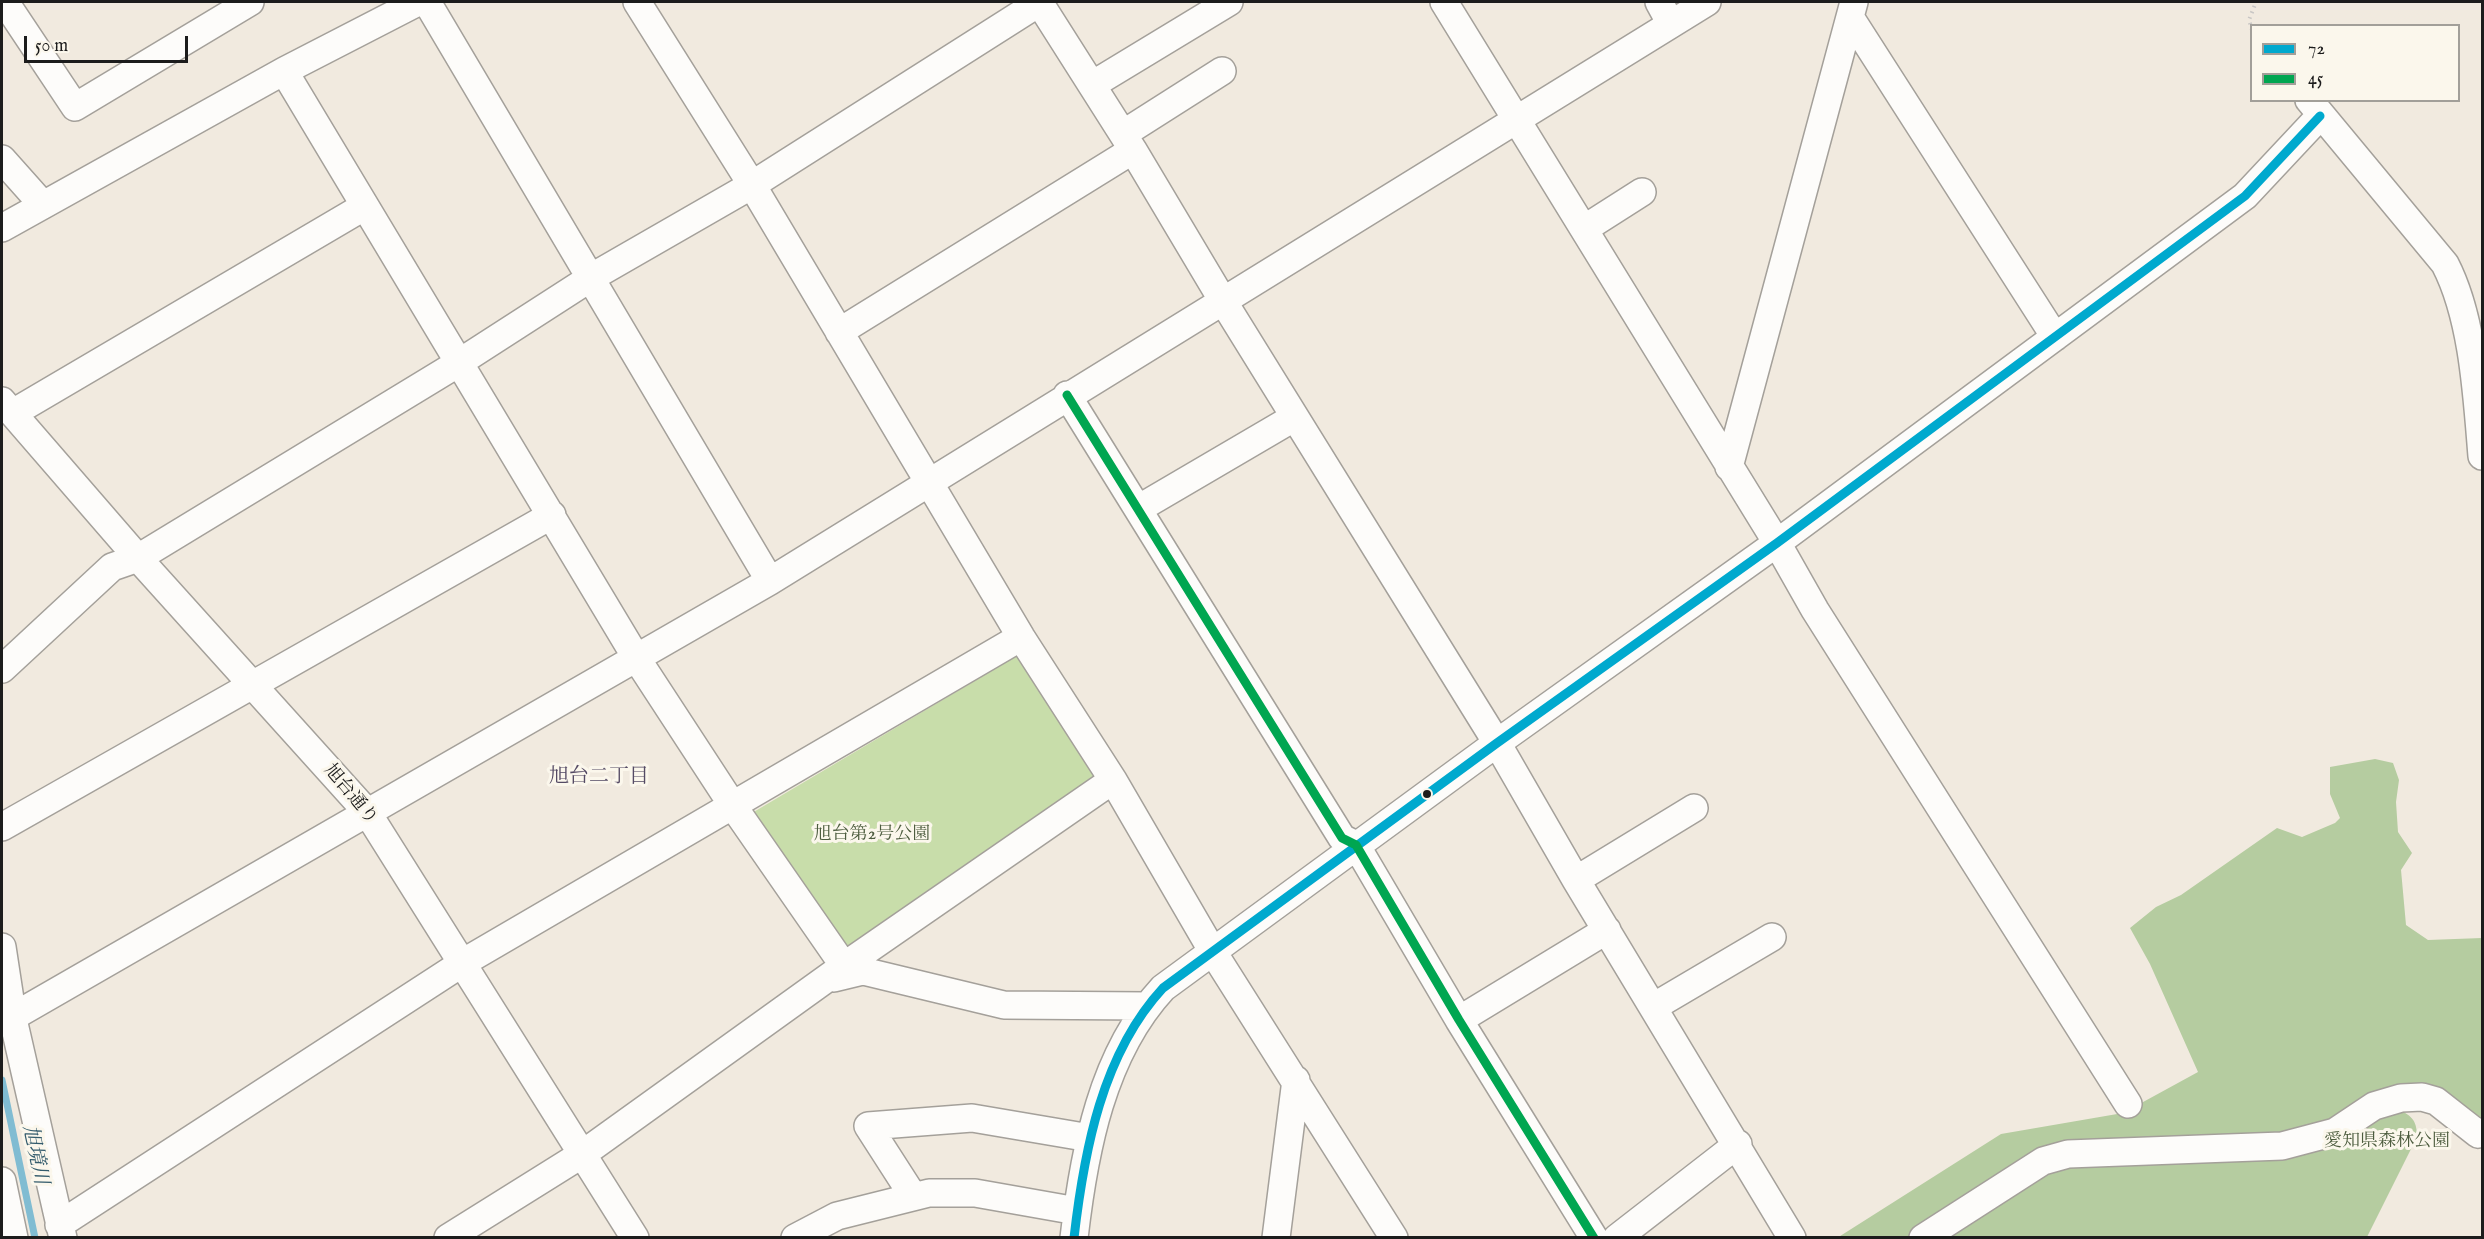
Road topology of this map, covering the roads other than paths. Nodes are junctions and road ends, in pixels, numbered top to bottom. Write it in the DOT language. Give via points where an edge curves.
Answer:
graph roads {
  1 [pos="5,2"];
  2 [pos="250,2"];
  3 [pos="418,2"];
  4 [pos="427,2"];
  5 [pos="637,2"];
  6 [pos="1039,2"];
  7 [pos="1229,2"];
  8 [pos="1444,2"];
  9 [pos="1707,2"];
  10 [pos="1852,9"];
  11 [pos="1665,13"];
  12 [pos="284,70"];
  13 [pos="1222,71"];
  14 [pos="1092,85"];
  15 [pos="2314,108"];
  16 [pos="1518,121"];
  17 [pos="1128,142"];
  18 [pos="2,159"];
  19 [pos="752,185"];
  20 [pos="1641,192"];
  21 [pos="43,205"];
  22 [pos="365,206"];
  23 [pos="2,228"];
  24 [pos="1584,229"];
  25 [pos="592,277"];
  26 [pos="1223,301"];
  27 [pos="839,332"];
  28 [pos="2055,337"];
  29 [pos="457,364"];
  30 [pos="1067,395"];
  31 [pos="7,407"];
  32 [pos="1295,417"];
  33 [pos="2482,454"];
  34 [pos="1729,467"];
  35 [pos="928,482"];
  36 [pos="1138,508"];
  37 [pos="552,515"];
  38 [pos="1777,543"];
  39 [pos="138,558"];
  40 [pos="770,580"];
  41 [pos="1021,637"];
  42 [pos="637,659"];
  43 [pos="2,669"];
  44 [pos="253,685"];
  45 [pos="1497,743"];
  46 [pos="1113,780"];
  47 [pos="733,806"];
  48 [pos="1694,808"];
  49 [pos="367,812"];
  50 [pos="2,827"];
  51 [pos="1356,845"];
  52 [pos="1576,880"];
  53 [pos="1607,930"];
  54 [pos="1772,937"];
  55 [pos="2,947"];
  56 [pos="1213,952"];
  57 [pos="464,962"];
  58 [pos="837,972"];
  59 [pos="1147,1006"];
  60 [pos="1655,1006"];
  61 [pos="1459,1020"];
  62 [pos="6,1022"];
  63 [pos="1296,1080"];
  64 [pos="2128,1104"];
  65 [pos="2482,1132"];
  66 [pos="1090,1138"];
  67 [pos="1738,1144"];
  68 [pos="584,1152"];
  69 [pos="3,1193"];
  70 [pos="913,1196"];
  71 [pos="1077,1211"];
  72 [pos="61,1231"];
  73 [pos="14,1238"];
  74 [pos="448,1238"];
  75 [pos="636,1238"];
  76 [pos="795,1238"];
  77 [pos="1074,1238"];
  78 [pos="1276,1238"];
  79 [pos="1394,1238"];
  80 [pos="1594,1238"];
  81 [pos="1617,1238"];
  82 [pos="1792,1238"];
  83 [pos="1923,1238"];
  1 -- 2 [label="street" via="75,107"];
  3 -- 12 [label="street"];
  4 -- 25 [label="street"];
  5 -- 19 [label="street"];
  6 -- 14 [label="street"];
  6 -- 19 [label="street"];
  7 -- 14 [label="street"];
  8 -- 16 [label="street"];
  9 -- 11 [label="street"];
  10 -- 28 [label="street"];
  10 -- 34 [label="street"];
  11 -- 16 [label="street"];
  12 -- 21 [label="street"];
  12 -- 22 [label="street"];
  13 -- 17 [label="street"];
  14 -- 17 [label="street"];
  15 -- 28 [label="street" via="2245,196"];
  15 -- 33 [label="street" via="2445,264 2454,282 2467,325"];
  16 -- 24 [label="street"];
  16 -- 26 [label="street"];
  17 -- 26 [label="street"];
  17 -- 27 [label="street"];
  18 -- 21 [label="street"];
  19 -- 25 [label="street"];
  19 -- 27 [label="street"];
  20 -- 24 [label="street"];
  21 -- 23 [label="street"];
  22 -- 29 [label="street"];
  22 -- 31 [label="street"];
  24 -- 34 [label="street"];
  25 -- 29 [label="street"];
  25 -- 40 [label="street"];
  26 -- 30 [label="street"];
  26 -- 32 [label="street"];
  27 -- 35 [label="street"];
  28 -- 38 [label="street"];
  29 -- 37 [label="street"];
  29 -- 39 [label="street"];
  30 -- 35 [label="street"];
  30 -- 36 [label="street"];
  31 -- 39 [label="street, 旭台通り"];
  32 -- 36 [label="street"];
  32 -- 45 [label="street"];
  34 -- 38 [label="street"];
  35 -- 40 [label="street"];
  35 -- 41 [label="street"];
  36 -- 51 [label="street" via="1342,837"];
  37 -- 42 [label="street"];
  37 -- 44 [label="street"];
  38 -- 45 [label="street"];
  38 -- 64 [label="street" via="1815,610"];
  39 -- 43 [label="street" via="112,567"];
  39 -- 44 [label="street, 旭台通り"];
  40 -- 42 [label="street"];
  41 -- 46 [label="street"];
  41 -- 47 [label="street"];
  42 -- 47 [label="street"];
  42 -- 49 [label="street"];
  44 -- 49 [label="street, 旭台通り"];
  44 -- 50 [label="street"];
  45 -- 51 [label="street"];
  45 -- 52 [label="street"];
  46 -- 56 [label="street"];
  46 -- 58 [label="street"];
  47 -- 57 [label="street"];
  47 -- 58 [label="street"];
  48 -- 52 [label="street"];
  49 -- 57 [label="street, 旭台通り"];
  49 -- 62 [label="street"];
  51 -- 56 [label="street"];
  51 -- 61 [label="street"];
  52 -- 53 [label="street"];
  53 -- 60 [label="street"];
  53 -- 61 [label="street"];
  54 -- 60 [label="street"];
  55 -- 62 [label="street"];
  56 -- 59 [label="street" via="1163,988"];
  56 -- 63 [label="street"];
  57 -- 68 [label="street, 旭台通り"];
  57 -- 72 [label="street"];
  58 -- 59 [label="street" via="864,971 1004,1005"];
  58 -- 68 [label="street"];
  59 -- 66 [label="street" via="1115,1063"];
  60 -- 67 [label="street"];
  61 -- 80 [label="street"];
  62 -- 72 [label="street"];
  63 -- 78 [label="street"];
  63 -- 79 [label="street"];
  65 -- 83 [label="street" via="2478,1134 2436,1101 2401,1098 2374,1106 2335,1132 2282,1146 2068,1154 2043,1161"];
  66 -- 70 [label="street" via="972,1118 868,1126"];
  66 -- 71 [label="street"];
  67 -- 81 [label="street"];
  67 -- 82 [label="street"];
  68 -- 74 [label="street"];
  68 -- 75 [label="street, 旭台通り"];
  69 -- 73 [label="street"];
  70 -- 71 [label="street" via="975,1193"];
  70 -- 76 [label="street" via="837,1216"];
  71 -- 77 [label="street"];
}
